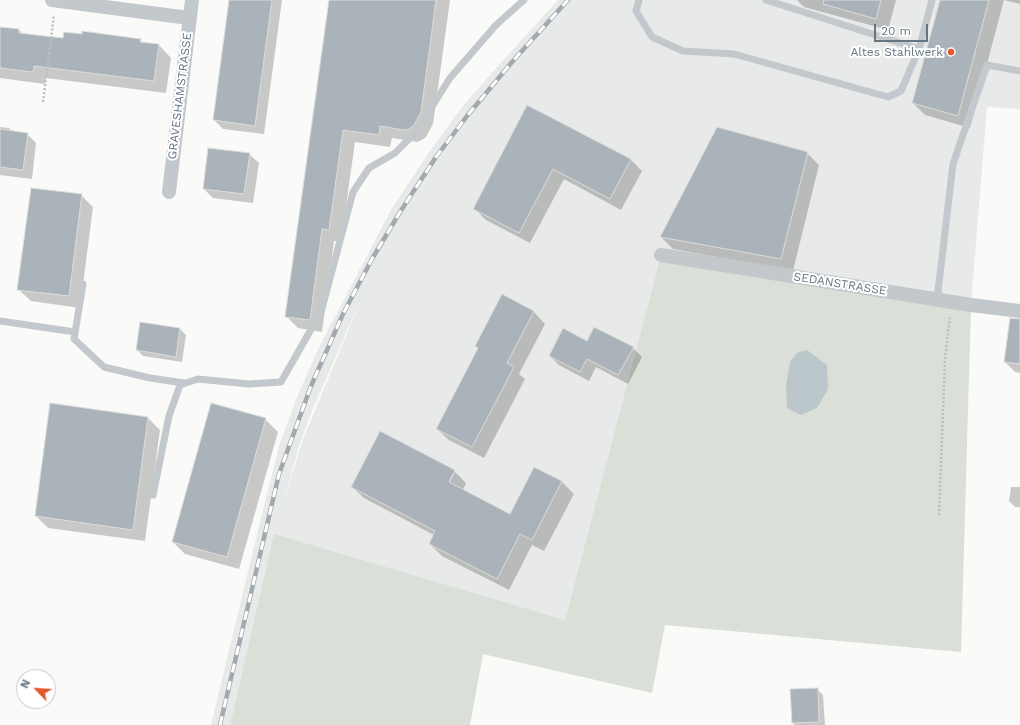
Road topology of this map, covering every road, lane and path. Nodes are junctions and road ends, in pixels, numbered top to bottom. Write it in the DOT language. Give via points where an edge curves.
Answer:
graph roads {
  1 [pos="52,0"];
  2 [pos="192,0"];
  3 [pos="524,0"];
  4 [pos="639,0"];
  5 [pos="766,0"];
  6 [pos="932,0"];
  7 [pos="189,18"];
  8 [pos="54,20"];
  9 [pos="919,49"];
  10 [pos="1020,72"];
  11 [pos="43,102"];
  12 [pos="169,192"];
  13 [pos="661,255"];
  14 [pos="83,284"];
  15 [pos="937,300"];
  16 [pos="952,302"];
  17 [pos="1020,310"];
  18 [pos="0,322"];
  19 [pos="75,332"];
  20 [pos="184,384"];
  21 [pos="153,495"];
  22 [pos="939,516"];
  1 -- 7 [label="street"];
  2 -- 7 [label="street, GRAVESHAMSTRASSE"];
  3 -- 20 [label="lane" via="496,25 450,78 416,132 394,153 369,168 353,192 321,312 281,382 249,384 198,379"];
  4 -- 9 [label="lane" via="636,11 652,37 683,51 734,54 888,97 902,91"];
  5 -- 9 [label="lane"];
  6 -- 9 [label="lane"];
  7 -- 12 [label="street, GRAVESHAMSTRASSE"];
  8 -- 11 [label="path"];
  10 -- 15 [label="lane" via="987,65 953,164"];
  13 -- 15 [label="street, SEDANSTRASSE"];
  14 -- 19 [label="lane"];
  15 -- 16 [label="street, SEDANSTRASSE"];
  16 -- 17 [label="street, SEDANSTRASSE"];
  16 -- 22 [label="path" via="945,359"];
  18 -- 19 [label="lane"];
  19 -- 20 [label="lane" via="74,339 104,368"];
  20 -- 21 [label="lane" via="180,385 169,416"];
}
